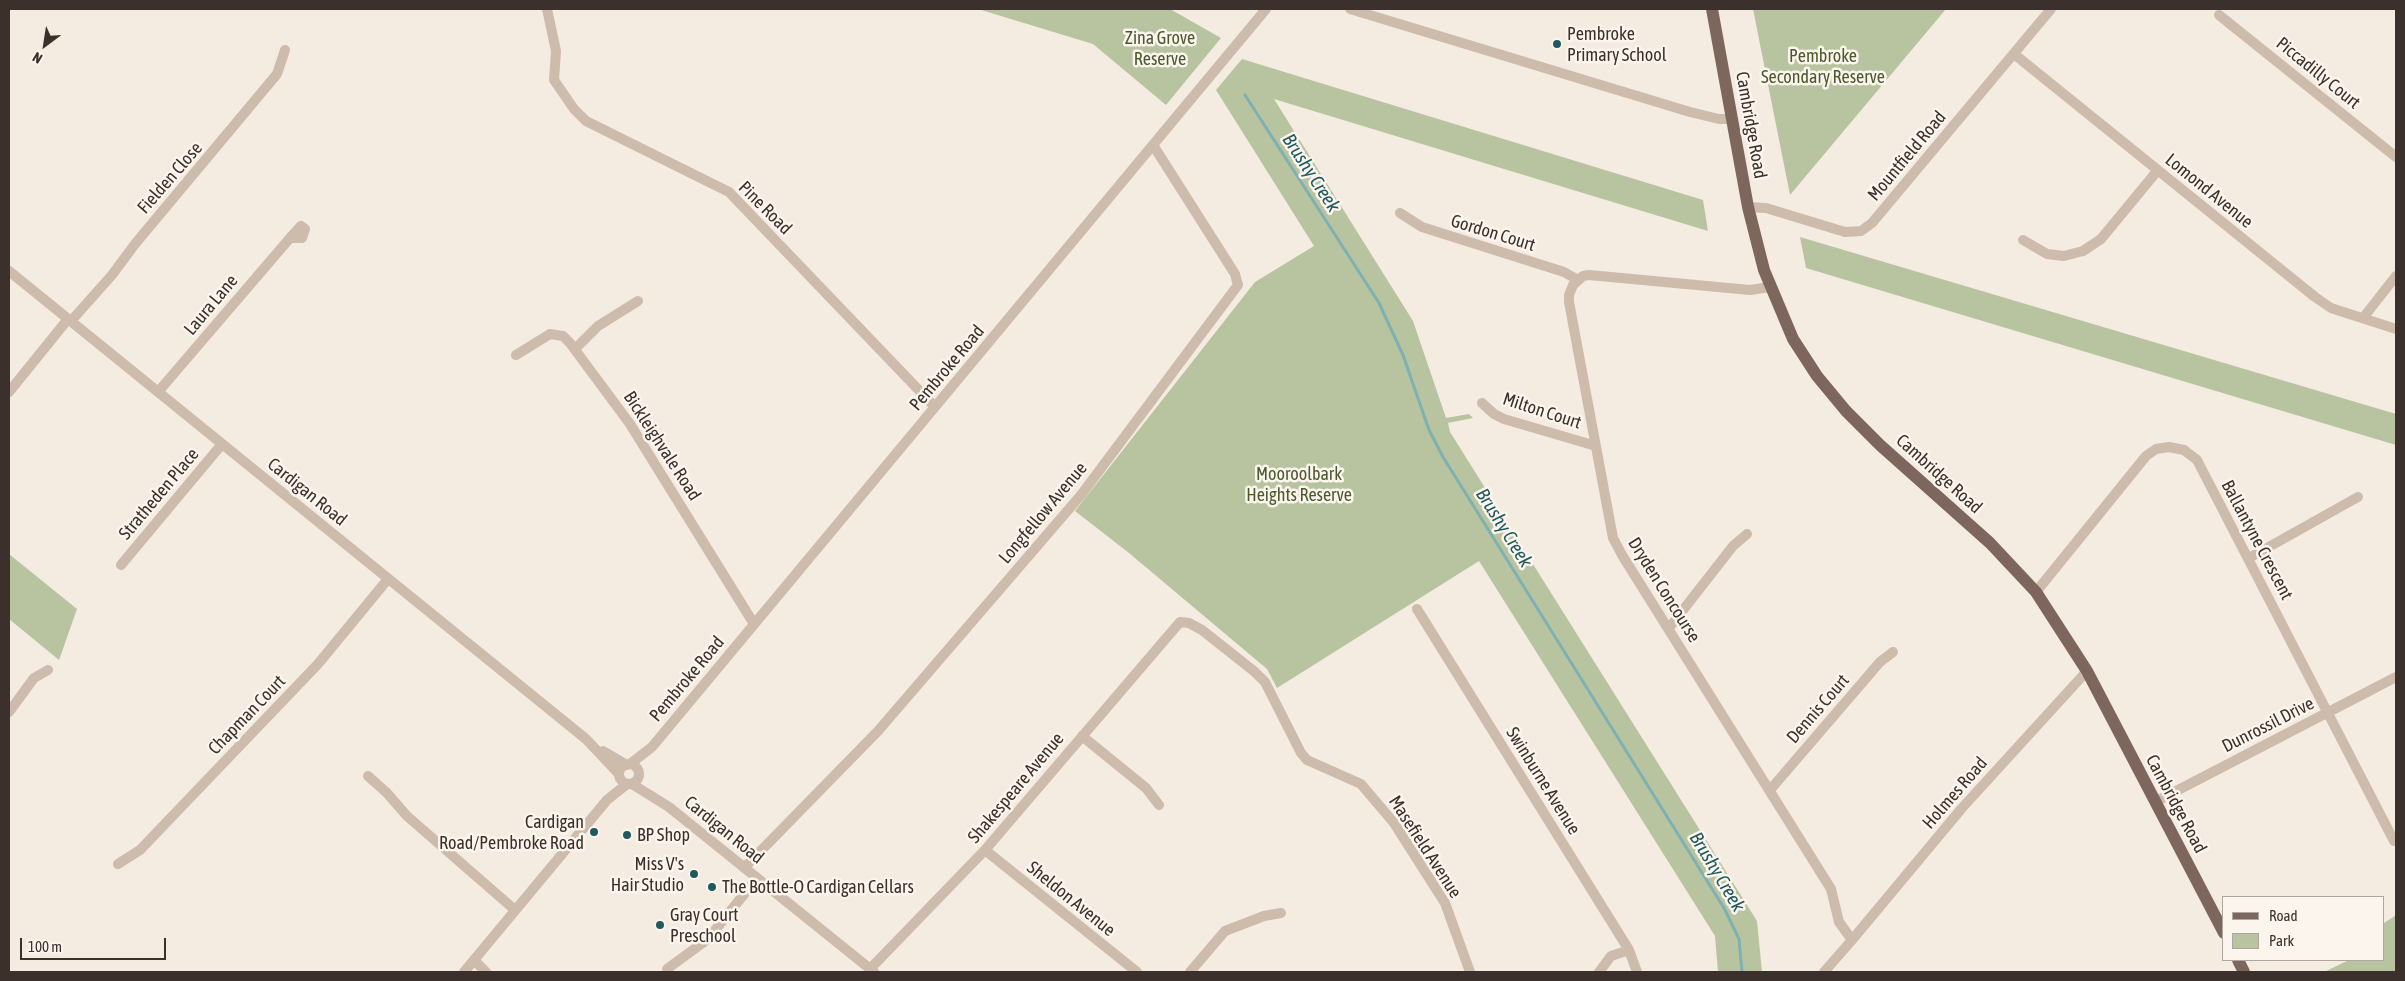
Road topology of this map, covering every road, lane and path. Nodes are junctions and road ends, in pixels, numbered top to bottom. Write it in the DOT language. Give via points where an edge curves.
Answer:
graph roads {
  1 [pos="547,9"];
  2 [pos="1266,9"];
  3 [pos="1350,9"];
  4 [pos="1712,9"];
  5 [pos="2051,9"];
  6 [pos="2219,15"];
  7 [pos="285,50"];
  8 [pos="2014,54"];
  9 [pos="1731,119"];
  10 [pos="1153,145"];
  11 [pos="2396,157"];
  12 [pos="2158,170"];
  13 [pos="1748,207"];
  14 [pos="1400,213"];
  15 [pos="290,238"];
  16 [pos="2023,240"];
  17 [pos="9,271"];
  18 [pos="2396,276"];
  19 [pos="1578,280"];
  20 [pos="1770,287"];
  21 [pos="638,301"];
  22 [pos="2363,318"];
  23 [pos="70,320"];
  24 [pos="2396,329"];
  25 [pos="575,349"];
  26 [pos="516,355"];
  27 [pos="9,392"];
  28 [pos="158,392"];
  29 [pos="1482,403"];
  30 [pos="935,407"];
  31 [pos="222,444"];
  32 [pos="1596,446"];
  33 [pos="2358,497"];
  34 [pos="1747,534"];
  35 [pos="2249,558"];
  36 [pos="121,565"];
  37 [pos="388,579"];
  38 [pos="2036,592"];
  39 [pos="1417,609"];
  40 [pos="1180,622"];
  41 [pos="754,624"];
  42 [pos="1668,628"];
  43 [pos="1893,652"];
  44 [pos="48,670"];
  45 [pos="2087,671"];
  46 [pos="2396,677"];
  47 [pos="9,712"];
  48 [pos="2328,712"];
  49 [pos="1082,736"];
  50 [pos="586,739"];
  51 [pos="652,747"];
  52 [pos="628,764"];
  53 [pos="368,776"];
  54 [pos="629,778"];
  55 [pos="1770,790"];
  56 [pos="2155,802"];
  57 [pos="1158,805"];
  58 [pos="2394,841"];
  59 [pos="985,850"];
  60 [pos="118,864"];
  61 [pos="744,868"];
  62 [pos="757,878"];
  63 [pos="515,910"];
  64 [pos="1282,913"];
  65 [pos="2222,929"];
  66 [pos="1852,940"];
  67 [pos="1629,950"];
  68 [pos="474,960"];
  69 [pos="668,969"];
  70 [pos="873,970"];
  71 [pos="464,972"];
  72 [pos="486,972"];
  73 [pos="1137,972"];
  74 [pos="1190,972"];
  75 [pos="1470,972"];
  76 [pos="1599,972"];
  77 [pos="1637,972"];
  78 [pos="1824,972"];
  1 -- 30 [label="street, Pine Road" via="556,51 554,80 574,109 586,121 729,192"];
  2 -- 10 [label="street, Pembroke Road"];
  3 -- 9 [label="street" via="1690,112"];
  4 -- 9 [label="main road, Cambridge Road"];
  5 -- 8 [label="street, Mountfield Road"];
  6 -- 11 [label="street, Piccadilly Court"];
  7 -- 23 [label="street, Fielden Close" via="277,74 112,275"];
  8 -- 12 [label="street, Lomond Avenue"];
  8 -- 13 [label="street, Mountfield Road" via="1872,223 1861,231 1845,232 1766,208"];
  9 -- 13 [label="main road, Cambridge Road"];
  10 -- 30 [label="street, Pembroke Road"];
  10 -- 61 [label="street, Longfellow Avenue" via="1235,274 1238,285 1081,495 878,731"];
  12 -- 16 [label="street" via="2101,239 2083,251 2064,256 2047,254"];
  12 -- 22 [label="street, Lomond Avenue" via="2315,297 2331,308"];
  13 -- 20 [label="main road, Cambridge Road"];
  14 -- 19 [label="street, Gordon Court" via="1422,228 1564,272"];
  15 -- 28 [label="street, Laura Lane"];
  17 -- 23 [label="street, Cardigan Road"];
  18 -- 22 [label="street"];
  19 -- 20 [label="street" via="1594,275 1750,290"];
  19 -- 32 [label="street, Dryden Concourse" via="1571,289 1569,302"];
  20 -- 38 [label="main road, Cambridge Road" via="1802,354 1846,411 1990,543"];
  21 -- 25 [label="street" via="598,326"];
  22 -- 24 [label="street, Lomond Avenue"];
  23 -- 27 [label="street, Fielden Close"];
  23 -- 28 [label="street, Cardigan Road"];
  25 -- 26 [label="street, Bickleighvale Road" via="563,336 550,334"];
  25 -- 41 [label="street, Bickleighvale Road" via="630,424"];
  28 -- 31 [label="street, Cardigan Road"];
  29 -- 32 [label="street, Milton Court" via="1504,419"];
  30 -- 41 [label="street, Pembroke Road"];
  31 -- 36 [label="street, Stratheden Place"];
  31 -- 37 [label="street, Cardigan Road"];
  32 -- 42 [label="street, Dryden Concourse" via="1614,538"];
  33 -- 35 [label="street"];
  34 -- 42 [label="street" via="1733,546"];
  35 -- 38 [label="street, Ballantyne Crescent" via="2197,460 2184,450 2156,449 2146,456"];
  35 -- 48 [label="street, Ballantyne Crescent"];
  37 -- 50 [label="street, Cardigan Road"];
  37 -- 60 [label="street, Chapman Court" via="318,664 140,850"];
  38 -- 45 [label="main road, Cambridge Road"];
  39 -- 67 [label="street, Swinburne Avenue"];
  40 -- 49 [label="street, Shakespeare Avenue"];
  40 -- 75 [label="street, Masefield Avenue" via="1202,630 1255,672 1265,682 1307,760 1361,784 1394,823 1444,903"];
  41 -- 51 [label="street, Pembroke Road"];
  42 -- 55 [label="street, Dryden Concourse"];
  43 -- 55 [label="street, Dennis Court" via="1880,662"];
  44 -- 47 [label="street" via="34,678"];
  45 -- 56 [label="main road, Cambridge Road"];
  45 -- 66 [label="street, Holmes Road" via="1962,808"];
  46 -- 48 [label="street, Dunrossil Drive"];
  48 -- 56 [label="street, Dunrossil Drive"];
  48 -- 58 [label="street, Ballantyne Crescent"];
  49 -- 57 [label="street" via="1146,788"];
  49 -- 59 [label="street, Shakespeare Avenue"];
  50 -- 52 [label="street, Cardigan Road"];
  50 -- 54 [label="street, Cardigan Road"];
  51 -- 52 [label="street, Pembroke Road"];
  51 -- 54 [label="street, Pembroke Road"];
  52 -- 54 [label="street, Pembroke Road" via="621,768"];
  52 -- 54 [label="street, Cardigan Road" via="636,767"];
  53 -- 63 [label="street" via="407,816"];
  54 -- 61 [label="street, Cardigan Road"];
  54 -- 63 [label="street, Pembroke Road"];
  55 -- 66 [label="street, Dryden Concourse" via="1827,881 1835,899 1839,922"];
  56 -- 65 [label="main road, Cambridge Road"];
  59 -- 70 [label="street, Shakespeare Avenue"];
  59 -- 73 [label="street, Sheldon Avenue"];
  61 -- 62 [label="street, Cardigan Road"];
  62 -- 69 [label="street" via="708,939"];
  62 -- 70 [label="street, Cardigan Road"];
  63 -- 68 [label="street, Pembroke Road"];
  64 -- 74 [label="street" via="1264,916 1225,931"];
  66 -- 78 [label="street"];
  67 -- 76 [label="street" via="1611,956"];
  67 -- 77 [label="street, Swinburne Avenue"];
  68 -- 71 [label="street, Pembroke Road"];
  68 -- 72 [label="street"];
}
